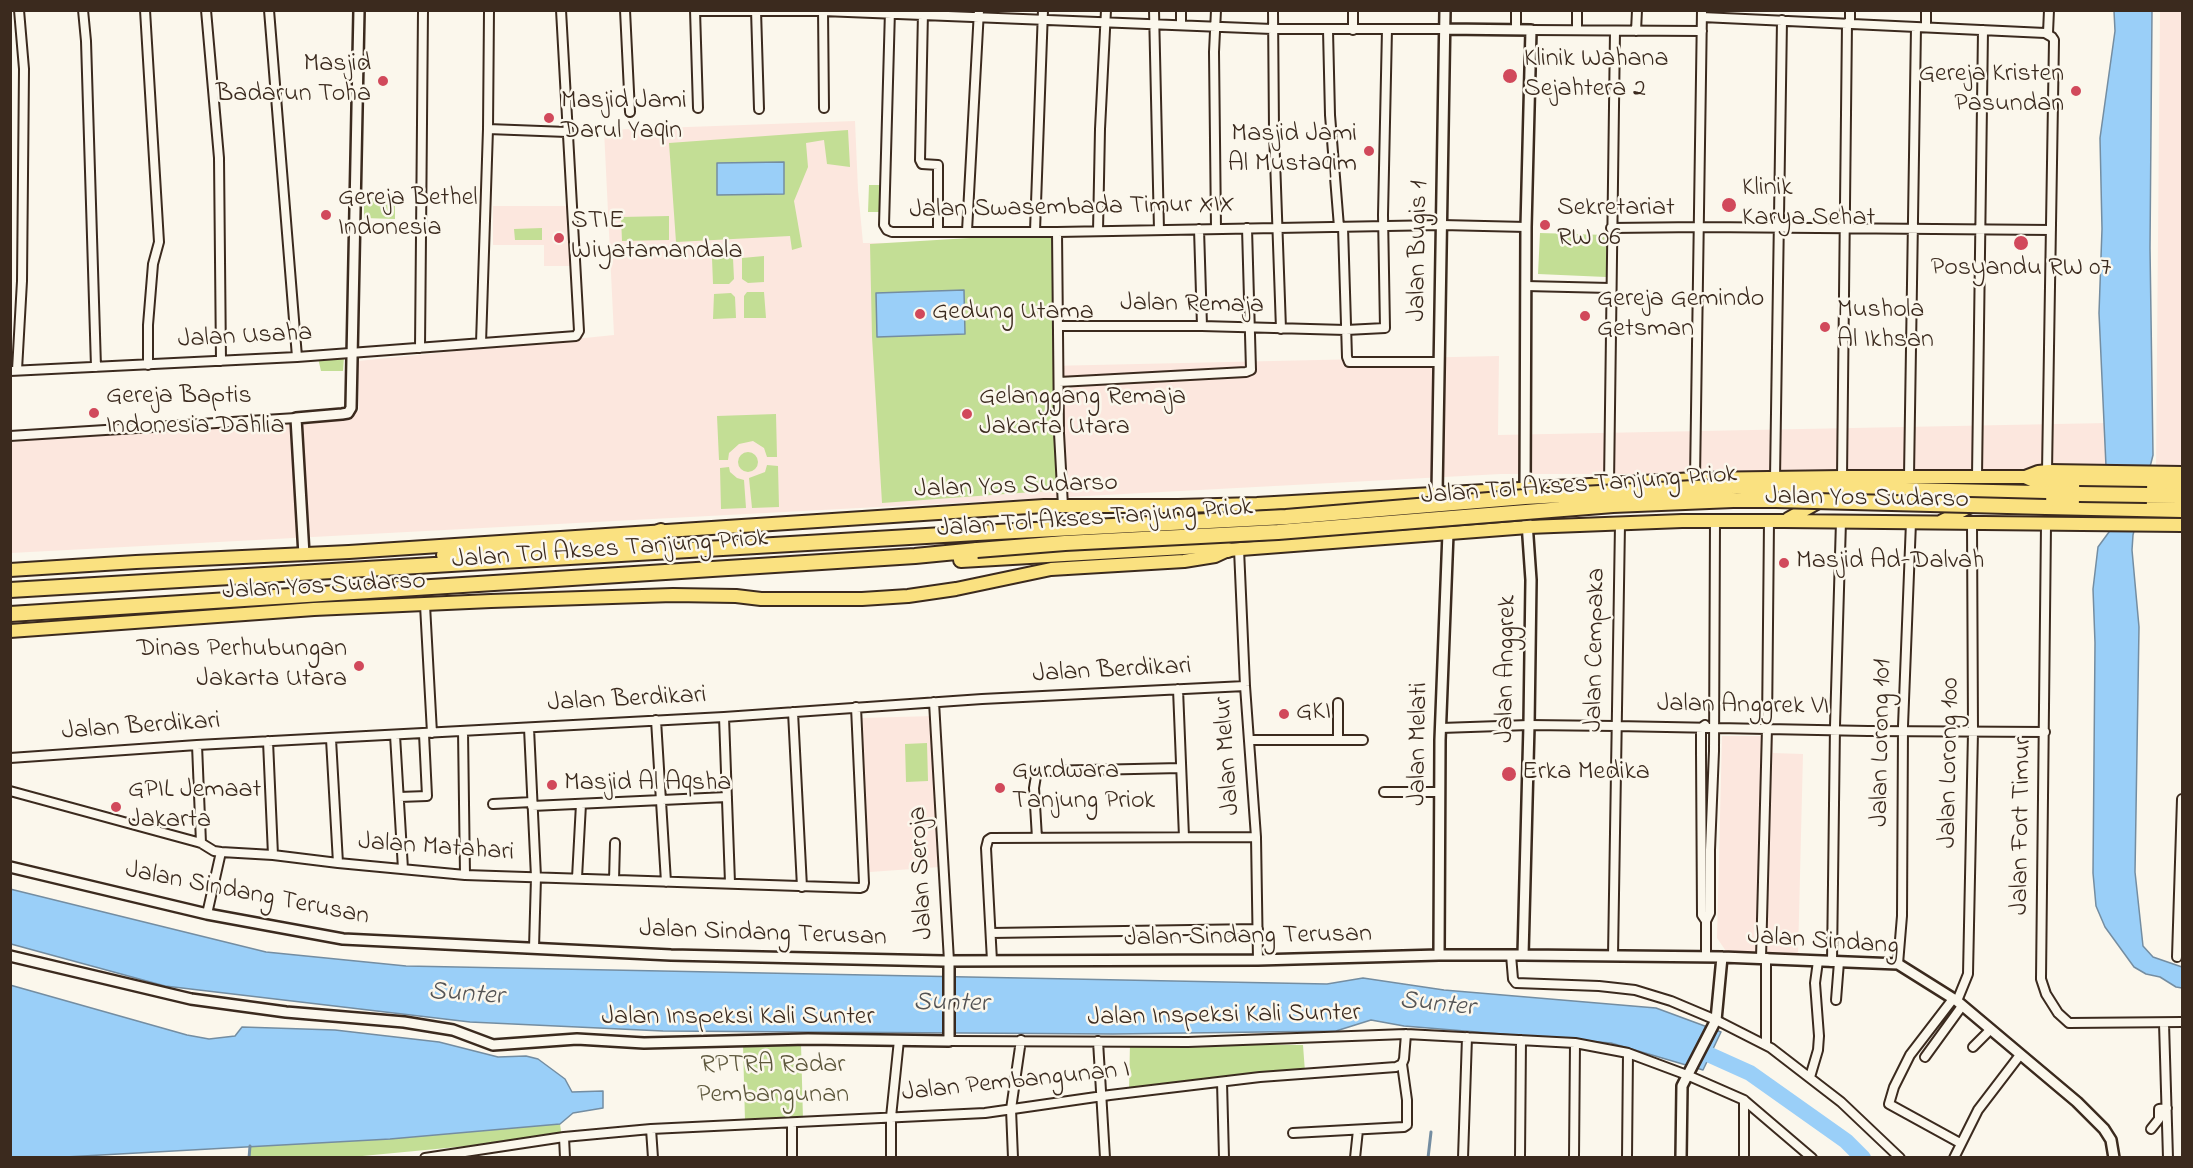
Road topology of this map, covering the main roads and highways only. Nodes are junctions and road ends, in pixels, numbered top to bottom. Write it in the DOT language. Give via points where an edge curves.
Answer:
graph roads {
  1 [pos="2182,477"];
  2 [pos="1581,486"];
  3 [pos="2182,495"];
  4 [pos="1985,496"];
  5 [pos="1341,498"];
  6 [pos="1301,501"];
  7 [pos="2182,510"];
  8 [pos="1784,521"];
  9 [pos="1939,523"];
  10 [pos="2178,525"];
  11 [pos="1582,526"];
  12 [pos="661,531"];
  13 [pos="1341,541"];
  14 [pos="1300,544"];
  15 [pos="1234,549"];
  16 [pos="978,554"];
  17 [pos="10,570"];
  18 [pos="278,575"];
  19 [pos="10,590"];
  20 [pos="10,614"];
  21 [pos="10,631"];
  1 -- 2 [label="highway, Jalan Yos Sudarso" via="2048,475 2036,482 2025,477 1977,476 1695,479"];
  2 -- 5 [label="highway, Jalan Yos Sudarso"];
  2 -- 11 [label="highway" via="1571,496 1569,509 1572,520"];
  3 -- 4 [label="highway, bridge"];
  3 -- 18 [label="highway, Jalan Tol Akses Tanjung Priok, bridge" via="1732,486 1525,497 1272,518"];
  4 -- 8 [label="highway" via="1823,499"];
  4 -- 9 [label="highway"];
  5 -- 6 [label="highway, Jalan Yos Sudarso"];
  5 -- 13 [label="highway" via="1330,516 1332,530"];
  6 -- 12 [label="highway, Jalan Yos Sudarso" via="1062,506"];
  6 -- 14 [label="highway" via="1314,520 1309,537"];
  7 -- 16 [label="highway, Jalan Tol Akses Tanjung Priok, bridge" via="1733,500 1613,505 1268,533 1065,543"];
  8 -- 9 [label="highway, Jalan Yos Sudarso"];
  8 -- 11 [label="highway, Jalan Yos Sudarso"];
  9 -- 10 [label="highway, Jalan Yos Sudarso"];
  11 -- 13 [label="highway, Jalan Yos Sudarso"];
  12 -- 17 [label="highway, Jalan Yos Sudarso"];
  12 -- 18 [label="highway" via="640,540 609,544 287,566"];
  13 -- 14 [label="highway, Jalan Yos Sudarso"];
  14 -- 15 [label="highway, Jalan Yos Sudarso"];
  15 -- 16 [label="highway" via="1201,546"];
  15 -- 21 [label="highway, Jalan Yos Sudarso" via="1184,561 1043,570 956,590 908,596 761,599 674,595 314,609"];
  16 -- 20 [label="highway, Jalan Tol Akses Tanjung Priok"];
  18 -- 19 [label="highway, Jalan Tol Akses Tanjung Priok"];
}
